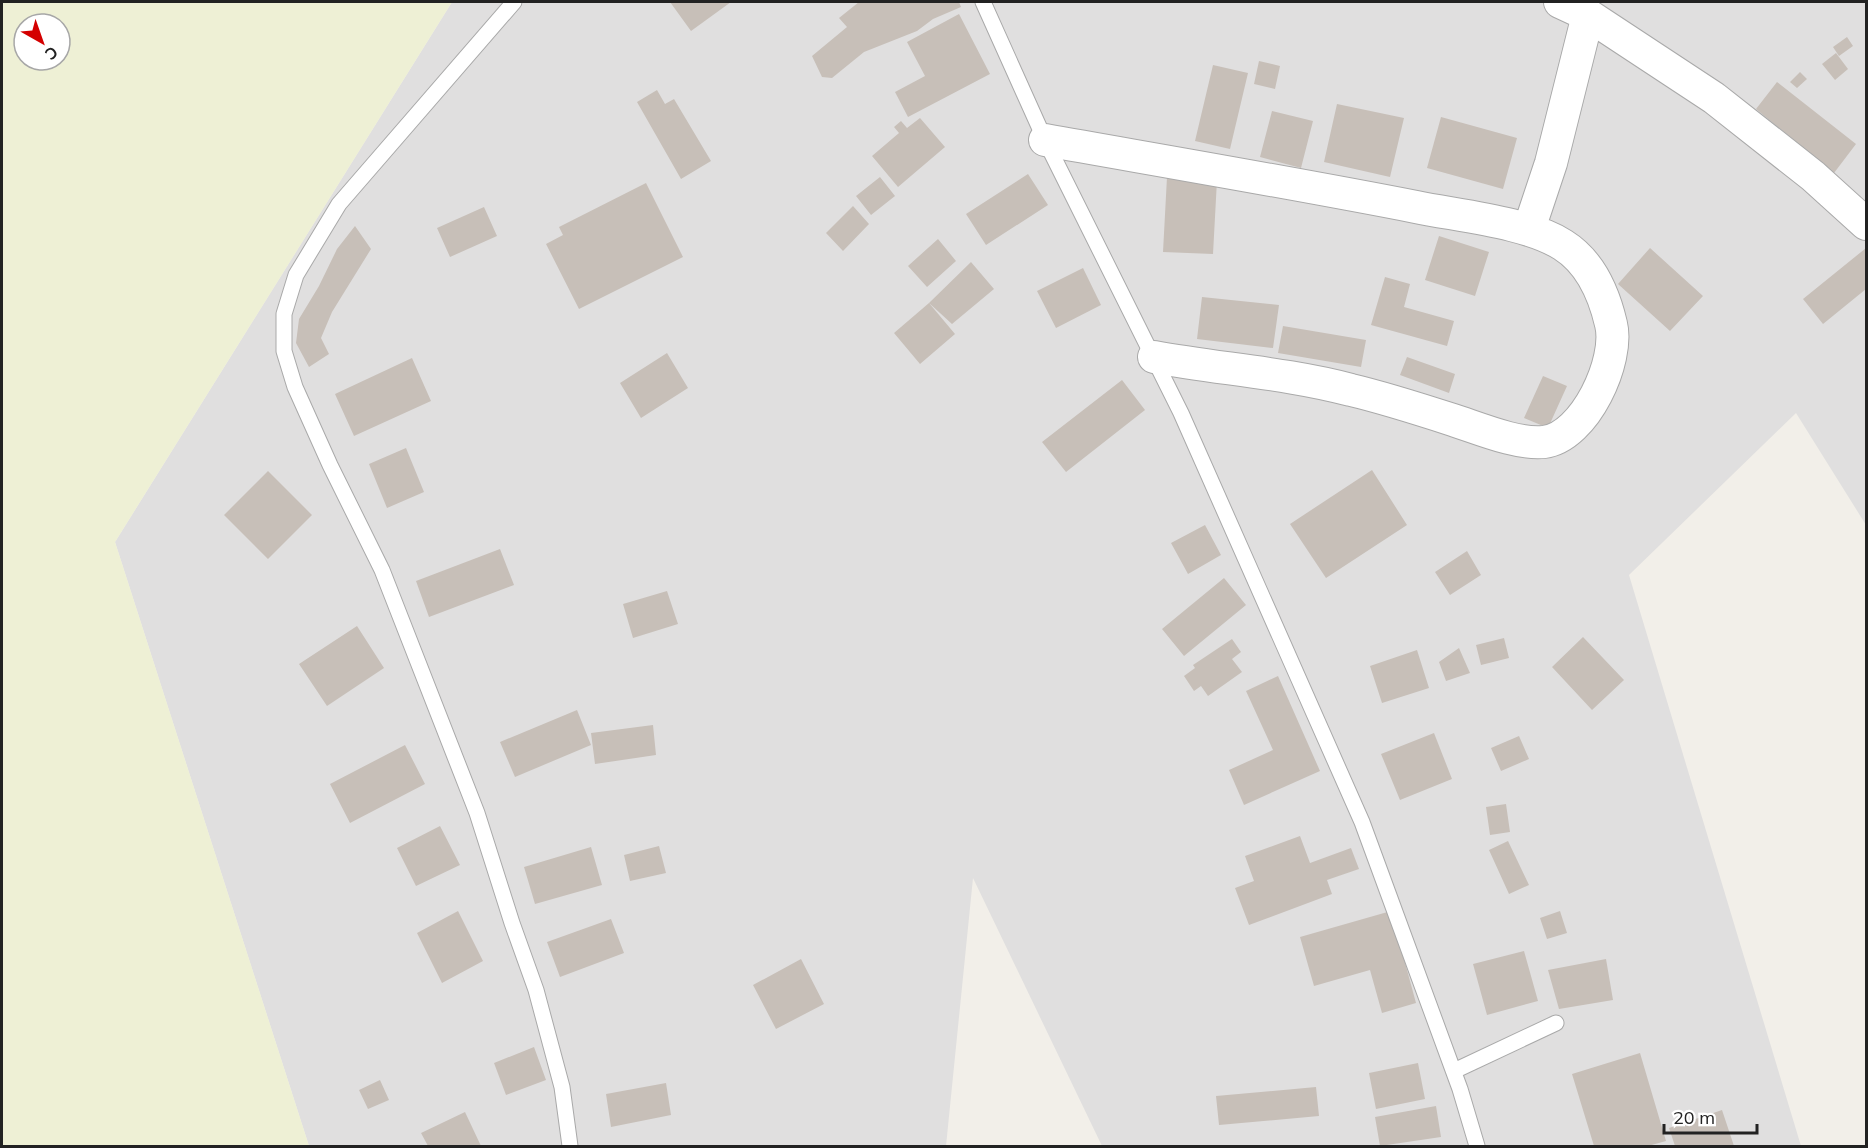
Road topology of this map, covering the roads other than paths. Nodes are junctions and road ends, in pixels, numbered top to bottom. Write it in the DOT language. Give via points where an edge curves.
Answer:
graph roads {
  1 [pos="514,2"];
  2 [pos="983,2"];
  3 [pos="1574,8"];
  4 [pos="1045,140"];
  5 [pos="1866,224"];
  6 [pos="1528,229"];
  7 [pos="1154,357"];
  8 [pos="1556,1023"];
  9 [pos="1454,1071"];
  10 [pos="570,1146"];
  11 [pos="1477,1146"];
  1 -- 10 [label="lane" via="339,204 296,275 284,314 284,351 295,387 382,570 477,813 539,1001 562,1087"];
  2 -- 4 [label="lane"];
  3 -- 5 [label="street" via="1714,98 1813,176"];
  3 -- 6 [label="street" via="1551,163"];
  4 -- 6 [label="street"];
  4 -- 7 [label="lane"];
  6 -- 7 [label="street" via="1565,246 1589,270 1603,296 1612,328 1602,383 1585,414 1565,434 1544,442 1510,439 1349,389"];
  7 -- 9 [label="lane" via="1362,822"];
  8 -- 9 [label="lane"];
  9 -- 11 [label="lane"];
}
